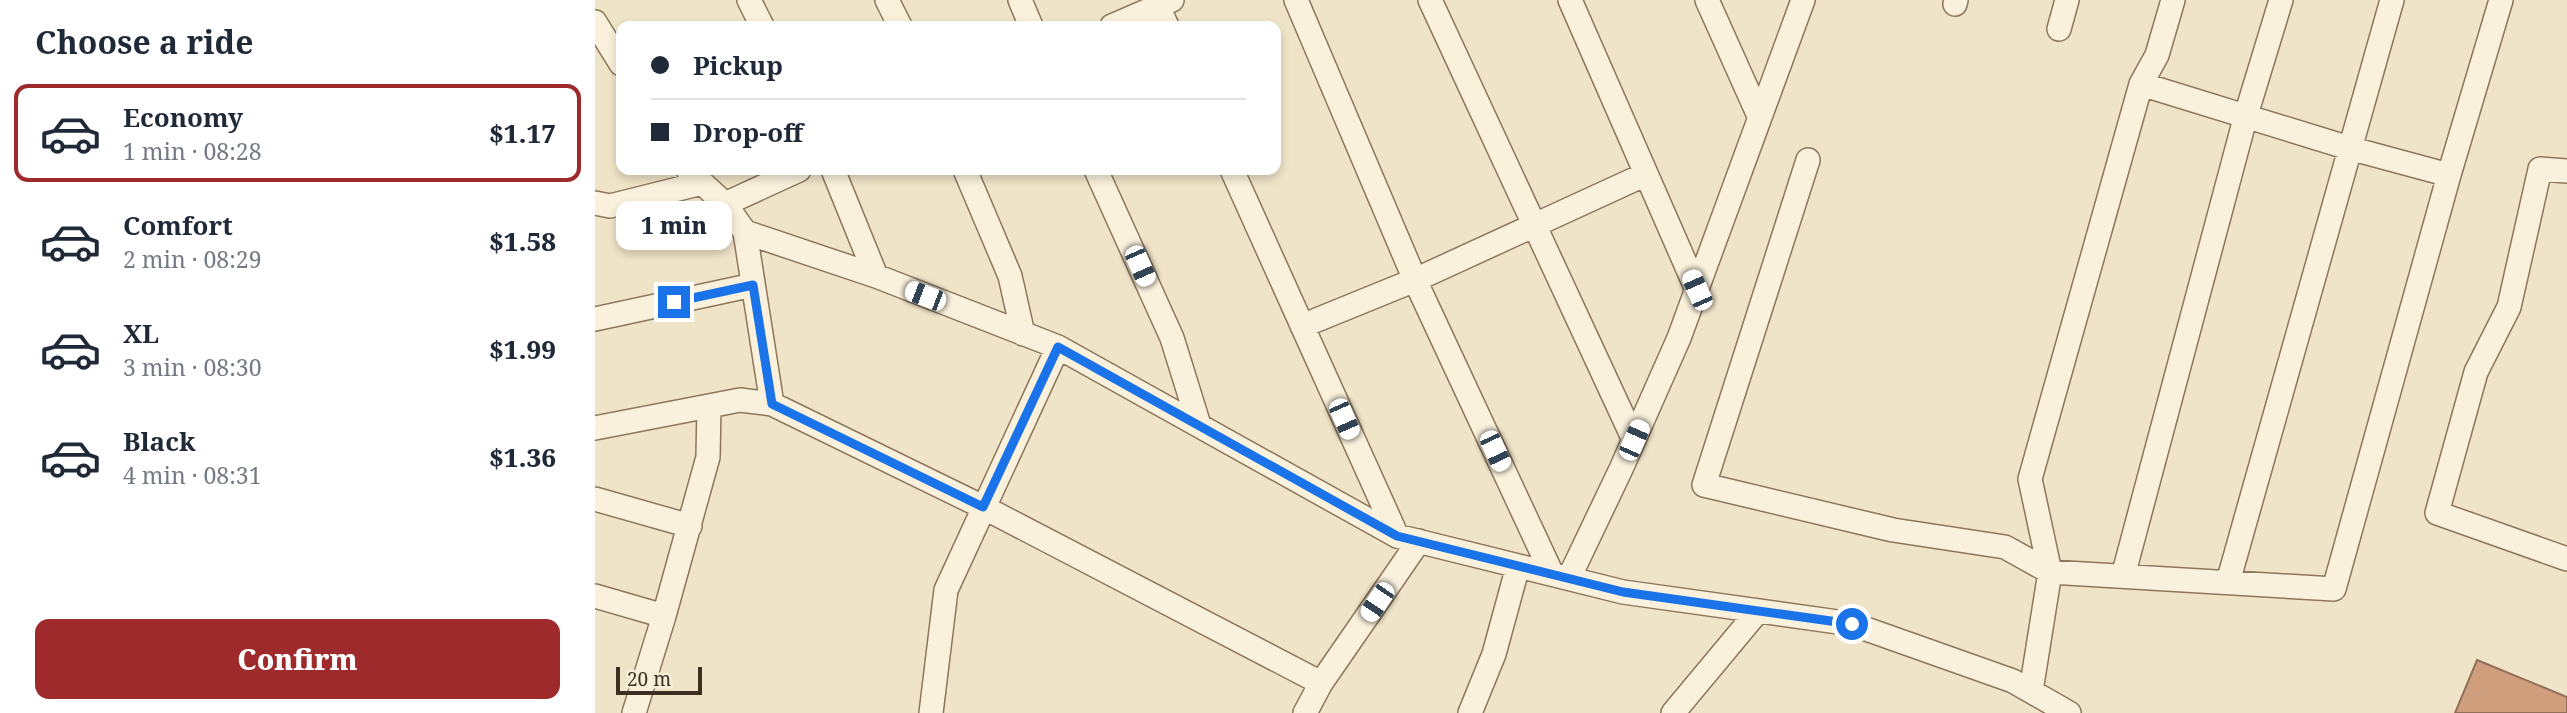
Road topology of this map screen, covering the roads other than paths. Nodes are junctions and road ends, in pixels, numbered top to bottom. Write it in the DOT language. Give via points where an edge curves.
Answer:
graph roads {
  1 [pos="749,0"];
  2 [pos="887,0"];
  3 [pos="1020,0"];
  4 [pos="1296,0"];
  5 [pos="1430,0"];
  6 [pos="1570,0"];
  7 [pos="1707,0"];
  8 [pos="1803,0"];
  9 [pos="2067,0"];
  10 [pos="2173,0"];
  11 [pos="2281,0"];
  12 [pos="2392,0"];
  13 [pos="2501,0"];
  14 [pos="1163,8"];
  15 [pos="760,21"];
  16 [pos="898,21"];
  17 [pos="1029,21"];
  18 [pos="1126,21"];
  19 [pos="595,22"];
  20 [pos="2059,29"];
  21 [pos="616,56"];
  22 [pos="2141,83"];
  23 [pos="2246,115"];
  24 [pos="1759,116"];
  25 [pos="2349,148"];
  26 [pos="1808,160"];
  27 [pos="2567,170"];
  28 [pos="1646,174"];
  29 [pos="2449,174"];
  30 [pos="788,175"];
  31 [pos="835,175"];
  32 [pos="967,175"];
  33 [pos="1098,175"];
  34 [pos="1234,175"];
  35 [pos="695,176"];
  36 [pos="595,203"];
  37 [pos="725,204"];
  38 [pos="1532,224"];
  39 [pos="745,232"];
  40 [pos="876,276"];
  41 [pos="1415,279"];
  42 [pos="753,285"];
  43 [pos="1697,290"];
  44 [pos="595,318"];
  45 [pos="1302,326"];
  46 [pos="1023,334"];
  47 [pos="1058,347"];
  48 [pos="772,404"];
  49 [pos="709,406"];
  50 [pos="1199,425"];
  51 [pos="595,428"];
  52 [pos="1634,440"];
  53 [pos="595,499"];
  54 [pos="983,507"];
  55 [pos="689,526"];
  56 [pos="1408,539"];
  57 [pos="2567,559"];
  58 [pos="1518,566"];
  59 [pos="2050,572"];
  60 [pos="1560,576"];
  61 [pos="2123,576"];
  62 [pos="2228,582"];
  63 [pos="595,596"];
  64 [pos="1758,611"];
  65 [pos="664,616"];
  66 [pos="1321,683"];
  67 [pos="2031,691"];
  68 [pos="634,713"];
  69 [pos="931,713"];
  70 [pos="1305,713"];
  71 [pos="1470,713"];
  72 [pos="1673,713"];
  73 [pos="2069,713"];
  1 -- 15 [label="street"];
  2 -- 16 [label="street"];
  3 -- 17 [label="street"];
  4 -- 41 [label="street"];
  5 -- 38 [label="street"];
  6 -- 28 [label="street"];
  7 -- 24 [label="street"];
  8 -- 24 [label="street"];
  9 -- 20 [label="street"];
  10 -- 22 [label="street" via="2157,55"];
  11 -- 23 [label="street"];
  12 -- 25 [label="street"];
  13 -- 29 [label="street"];
  14 -- 18 [label="street"];
  19 -- 21 [label="street"];
  22 -- 23 [label="street"];
  22 -- 59 [label="street" via="2031,479"];
  23 -- 25 [label="street"];
  23 -- 61 [label="street"];
  24 -- 43 [label="street"];
  25 -- 29 [label="street"];
  25 -- 62 [label="street"];
  26 -- 59 [label="street" via="1704,485 1893,530 2005,547"];
  27 -- 57 [label="street" via="2540,169 2509,307 2476,372 2437,513"];
  28 -- 38 [label="street"];
  28 -- 43 [label="street"];
  29 -- 62 [label="street" via="2335,589"];
  30 -- 37 [label="street"];
  31 -- 40 [label="street"];
  32 -- 46 [label="street" via="1010,276"];
  33 -- 50 [label="street" via="1172,338"];
  34 -- 45 [label="street"];
  35 -- 36 [label="street" via="610,206"];
  35 -- 37 [label="street"];
  37 -- 39 [label="street"];
  38 -- 41 [label="street"];
  38 -- 52 [label="street"];
  39 -- 40 [label="street"];
  39 -- 42 [label="street"];
  40 -- 46 [label="street"];
  41 -- 45 [label="street"];
  41 -- 60 [label="street"];
  42 -- 44 [label="street"];
  42 -- 48 [label="street"];
  43 -- 52 [label="street"];
  45 -- 56 [label="street"];
  46 -- 47 [label="street"];
  47 -- 50 [label="street"];
  47 -- 54 [label="street"];
  48 -- 49 [label="street" via="740,400"];
  48 -- 54 [label="street"];
  49 -- 51 [label="street"];
  49 -- 55 [label="street" via="708,457"];
  50 -- 56 [label="street"];
  52 -- 60 [label="street"];
  53 -- 55 [label="street"];
  54 -- 66 [label="street"];
  54 -- 69 [label="street" via="946,590"];
  55 -- 65 [label="street"];
  56 -- 58 [label="street"];
  56 -- 66 [label="street"];
  58 -- 60 [label="street"];
  58 -- 71 [label="street" via="1494,654"];
  59 -- 61 [label="street"];
  59 -- 67 [label="street"];
  60 -- 64 [label="street" via="1623,592"];
  61 -- 62 [label="street"];
  63 -- 65 [label="street"];
  64 -- 67 [label="street" via="1852,624"];
  64 -- 72 [label="street"];
  65 -- 68 [label="street"];
  66 -- 70 [label="street"];
  67 -- 73 [label="street"];
}
